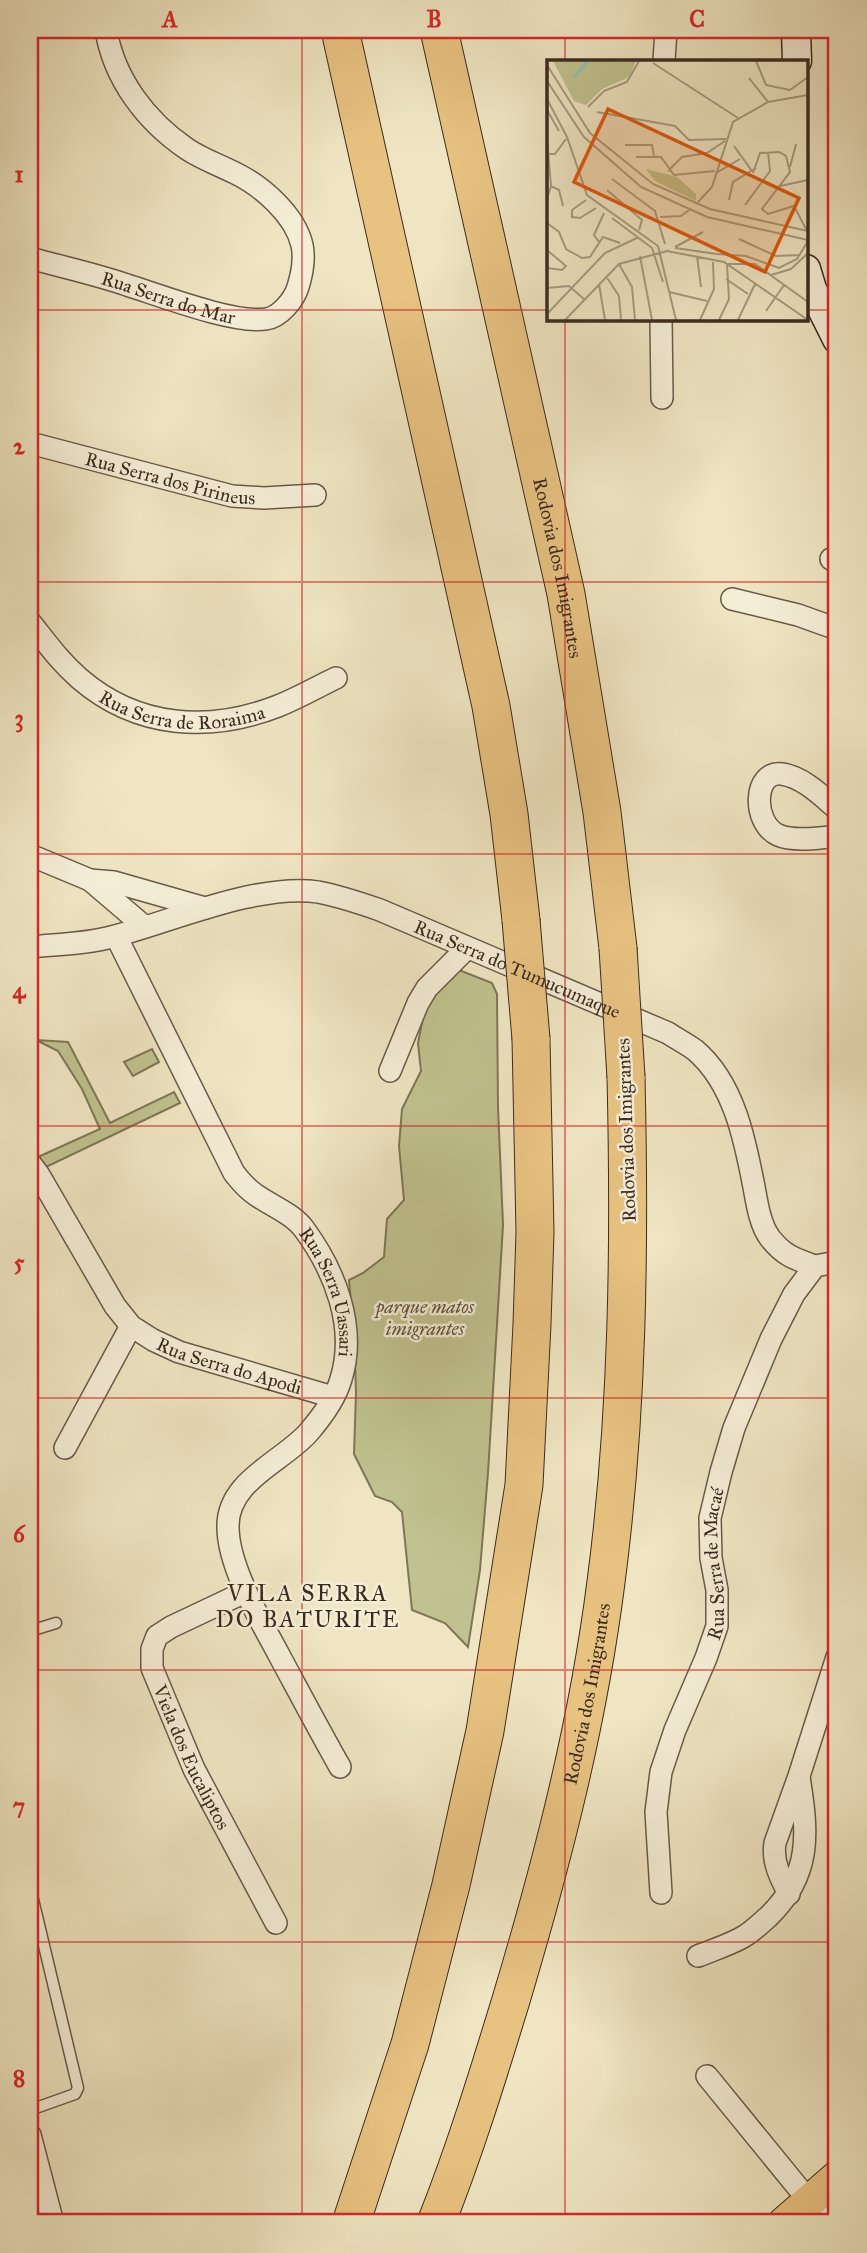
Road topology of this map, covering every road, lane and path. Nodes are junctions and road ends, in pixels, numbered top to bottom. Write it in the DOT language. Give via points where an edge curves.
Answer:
graph roads {
  1 [pos="106,30"];
  2 [pos="340,30"];
  3 [pos="439,30"];
  4 [pos="666,30"];
  5 [pos="796,30"];
  6 [pos="664,60"];
  7 [pos="797,60"];
  8 [pos="30,257"];
  9 [pos="808,276"];
  10 [pos="661,320"];
  11 [pos="837,339"];
  12 [pos="662,398"];
  13 [pos="30,443"];
  14 [pos="315,495"];
  15 [pos="732,599"];
  16 [pos="30,622"];
  17 [pos="837,629"];
  18 [pos="37,638"];
  19 [pos="336,678"];
  20 [pos="837,809"];
  21 [pos="837,836"];
  22 [pos="30,856"];
  23 [pos="90,880"];
  24 [pos="205,908"];
  25 [pos="145,927"];
  26 [pos="116,936"];
  27 [pos="30,947"];
  28 [pos="467,948"];
  29 [pos="390,1071"];
  30 [pos="30,1163"];
  31 [pos="837,1262"];
  32 [pos="815,1266"];
  33 [pos="131,1326"];
  34 [pos="333,1398"];
  35 [pos="65,1448"];
  36 [pos="245,1592"];
  37 [pos="56,1623"];
  38 [pos="30,1631"];
  39 [pos="837,1657"];
  40 [pos="340,1768"];
  41 [pos="799,1776"];
  42 [pos="30,1887"];
  43 [pos="661,1893"];
  44 [pos="789,1894"];
  45 [pos="276,1923"];
  46 [pos="698,1956"];
  47 [pos="707,2076"];
  48 [pos="30,2110"];
  49 [pos="30,2135"];
  50 [pos="837,2176"];
  51 [pos="821,2209"];
  52 [pos="53,2223"];
  53 [pos="351,2223"];
  54 [pos="436,2223"];
  55 [pos="784,2223"];
  1 -- 8 [label="street, Rua Serra do Mar" via="122,79 155,123 187,150 237,174 281,209 302,245 298,290 281,312 268,319 252,319"];
  2 -- 53 [label="highway, bridge" via="491,706 509,814 531,1039 535,1232 524,1485 485,1731 410,2043"];
  3 -- 54 [label="highway, Rodovia dos Imigrantes, bridge" via="566,594 600,798 618,948 629,1209 622,1425 606,1583 582,1732 533,1925 485,2086"];
  4 -- 6 [label="street"];
  5 -- 7 [label="street"];
  9 -- 11 [label="street"];
  10 -- 12 [label="street"];
  13 -- 14 [label="street, Rua Serra dos Pirineus" via="232,496"];
  15 -- 17 [label="street"];
  16 -- 18 [label="street, Rua Serra de Roraima"];
  18 -- 19 [label="street, Rua Serra de Roraima" via="107,699 166,720 242,718"];
  20 -- 21 [label="street" via="815,790 781,774 771,776 759,796 761,818 779,835"];
  22 -- 23 [label="street"];
  23 -- 24 [label="street" via="114,882"];
  23 -- 25 [label="street"];
  24 -- 25 [label="street, Rua Serra do Tumucumaque"];
  24 -- 28 [label="street, Rua Serra do Tumucumaque" via="262,894 316,892 380,911"];
  25 -- 26 [label="street, Rua Serra do Tumucumaque"];
  26 -- 27 [label="street, Rua Serra do Tumucumaque"];
  26 -- 34 [label="street, Rua Serra Uassari" via="233,1173 245,1187 301,1225 335,1282 345,1319 346,1349"];
  28 -- 29 [label="street" via="427,988"];
  28 -- 32 [label="street, Rua Serra do Tumucumaque" via="668,1033 695,1050 710,1065 744,1135 769,1237 790,1257"];
  30 -- 33 [label="street, Rua Serra do Apodi"];
  31 -- 32 [label="street"];
  32 -- 43 [label="street, Rua Serra de Macaé" via="794,1294 771,1339 734,1427 721,1472 710,1518 717,1626 661,1772 656,1812"];
  33 -- 34 [label="street, Rua Serra do Apodi" via="179,1352"];
  33 -- 35 [label="street"];
  34 -- 36 [label="street, Rua Serra Uassari" via="307,1433 258,1472 238,1496 228,1527"];
  36 -- 40 [label="street, Rua Serra Uassari"];
  36 -- 45 [label="street, Viela dos Eucaliptos" via="157,1636 152,1668 194,1769"];
  37 -- 38 [label="lane"];
  39 -- 41 [label="street"];
  41 -- 44 [label="street" via="806,1839 799,1876"];
  41 -- 44 [label="street" via="773,1851"];
  42 -- 48 [label="lane" via="78,2088 75,2094"];
  44 -- 46 [label="street" via="744,1937"];
  47 -- 51 [label="street"];
  49 -- 52 [label="street"];
  50 -- 51 [label="main road"];
  51 -- 55 [label="main road"];
}
